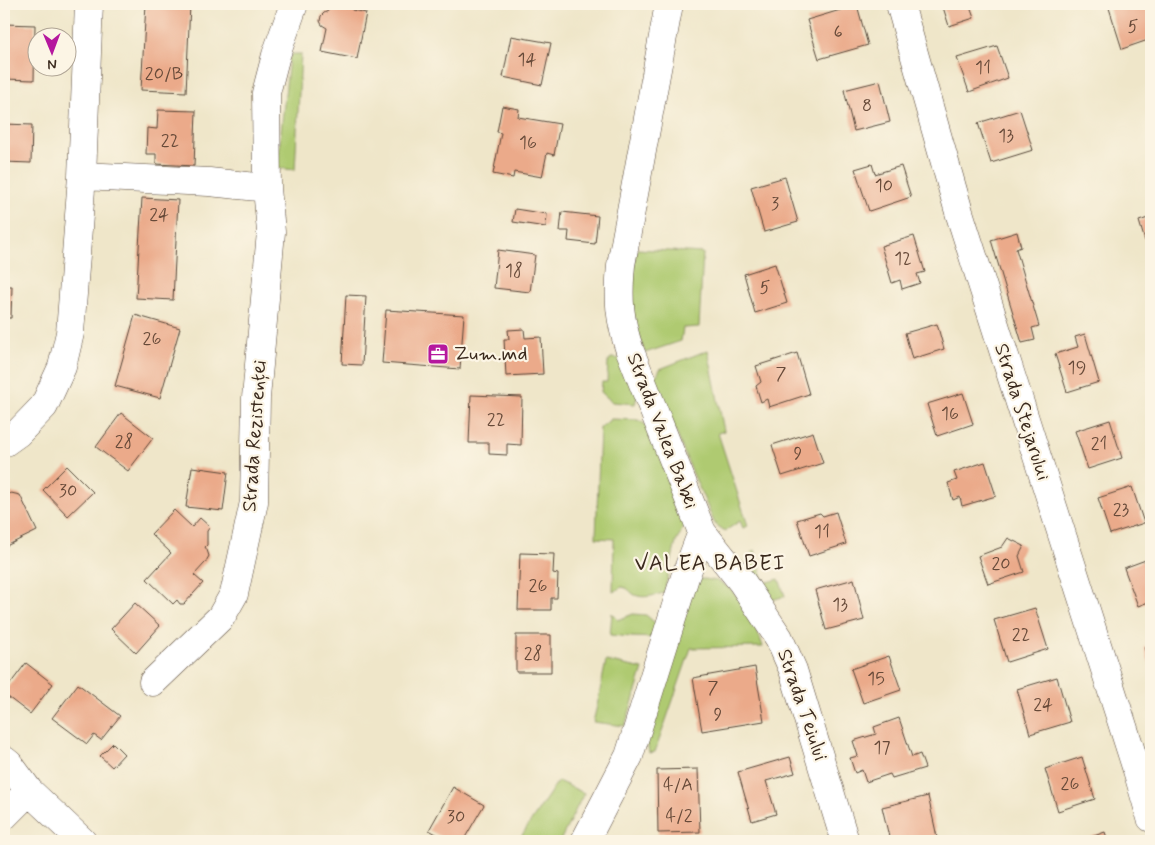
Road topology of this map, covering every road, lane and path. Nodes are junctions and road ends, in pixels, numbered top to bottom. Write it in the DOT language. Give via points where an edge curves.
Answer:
graph roads {
  1 [pos="89,4"];
  2 [pos="294,4"];
  3 [pos="669,4"];
  4 [pos="900,4"];
  5 [pos="82,176"];
  6 [pos="267,188"];
  7 [pos="4,443"];
  8 [pos="702,532"];
  9 [pos="153,682"];
  10 [pos="4,760"];
  11 [pos="29,791"];
  12 [pos="4,816"];
  13 [pos="1151,818"];
  14 [pos="82,841"];
  15 [pos="585,841"];
  16 [pos="845,841"];
  1 -- 5 [label="street"];
  2 -- 6 [label="street, Strada Rezistenței" via="266,93"];
  3 -- 8 [label="street, Strada Valea Babei" via="618,289 620,314 630,351"];
  4 -- 13 [label="street, Strada Stejarului" via="958,212"];
  5 -- 6 [label="street"];
  5 -- 7 [label="street" via="70,333 62,367 44,406"];
  6 -- 9 [label="street, Strada Rezistenței" via="270,232 256,398 254,502 234,594 221,616"];
  8 -- 15 [label="street, Strada Valea Babei" via="629,756"];
  8 -- 16 [label="street, Strada Teiului" via="742,582 779,638 794,670"];
  10 -- 11 [label="street"];
  11 -- 12 [label="street"];
  11 -- 14 [label="street"];
}
